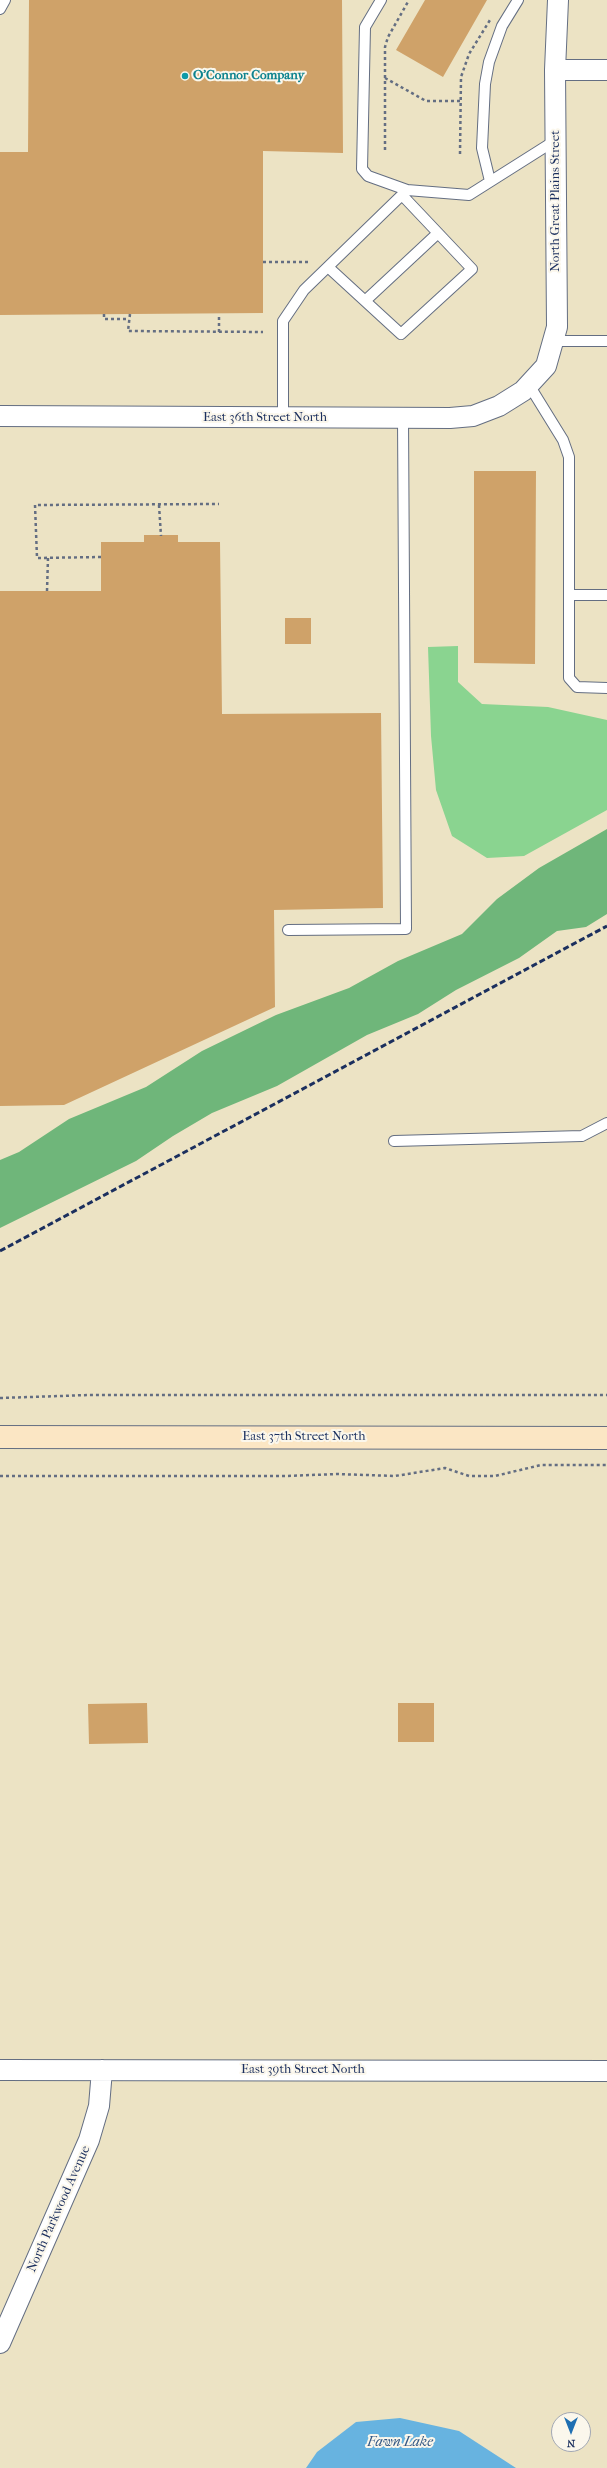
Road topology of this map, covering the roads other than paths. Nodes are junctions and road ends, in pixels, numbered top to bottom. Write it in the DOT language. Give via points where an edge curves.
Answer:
graph roads {
  1 [pos="5,0"];
  2 [pos="381,0"];
  3 [pos="518,0"];
  4 [pos="558,0"];
  5 [pos="0,9"];
  6 [pos="555,70"];
  7 [pos="607,70"];
  8 [pos="556,140"];
  9 [pos="490,181"];
  10 [pos="405,192"];
  11 [pos="438,233"];
  12 [pos="328,266"];
  13 [pos="365,301"];
  14 [pos="553,341"];
  15 [pos="607,341"];
  16 [pos="526,388"];
  17 [pos="0,416"];
  18 [pos="283,418"];
  19 [pos="403,418"];
  20 [pos="570,595"];
  21 [pos="607,595"];
  22 [pos="607,688"];
  23 [pos="288,930"];
  24 [pos="607,1123"];
  25 [pos="394,1141"];
  26 [pos="0,1436"];
  27 [pos="607,1438"];
  28 [pos="0,2070"];
  29 [pos="102,2070"];
  30 [pos="607,2071"];
  31 [pos="0,2343"];
  1 -- 5 [label="lane"];
  2 -- 10 [label="lane" via="365,27 362,169 368,176"];
  3 -- 9 [label="lane" via="502,26 489,62 485,84 482,148"];
  4 -- 6 [label="street, North Great Plains Street"];
  6 -- 7 [label="street"];
  6 -- 8 [label="street, North Great Plains Street"];
  8 -- 9 [label="lane"];
  8 -- 14 [label="street, North Great Plains Street" via="557,327"];
  9 -- 10 [label="lane" via="469,194"];
  10 -- 11 [label="lane"];
  10 -- 12 [label="lane"];
  11 -- 13 [label="lane"];
  11 -- 13 [label="lane" via="472,268 401,334"];
  12 -- 13 [label="lane"];
  12 -- 18 [label="lane" via="304,290 283,321"];
  14 -- 15 [label="lane"];
  14 -- 16 [label="street, North Great Plains Street" via="546,366"];
  16 -- 19 [label="street, East 36th Street North" via="499,406 473,416"];
  16 -- 20 [label="lane" via="563,440 569,457"];
  17 -- 18 [label="street, East 36th Street North"];
  18 -- 19 [label="street, East 36th Street North"];
  19 -- 23 [label="lane" via="406,929"];
  20 -- 21 [label="lane"];
  20 -- 22 [label="lane" via="569,678 577,687"];
  24 -- 25 [label="lane" via="582,1136"];
  26 -- 27 [label="main road, East 37th Street North"];
  28 -- 29 [label="street, East 39th Street North"];
  29 -- 30 [label="street, East 39th Street North"];
  29 -- 31 [label="street, North Parkwood Avenue" via="99,2106 89,2140"];
}
